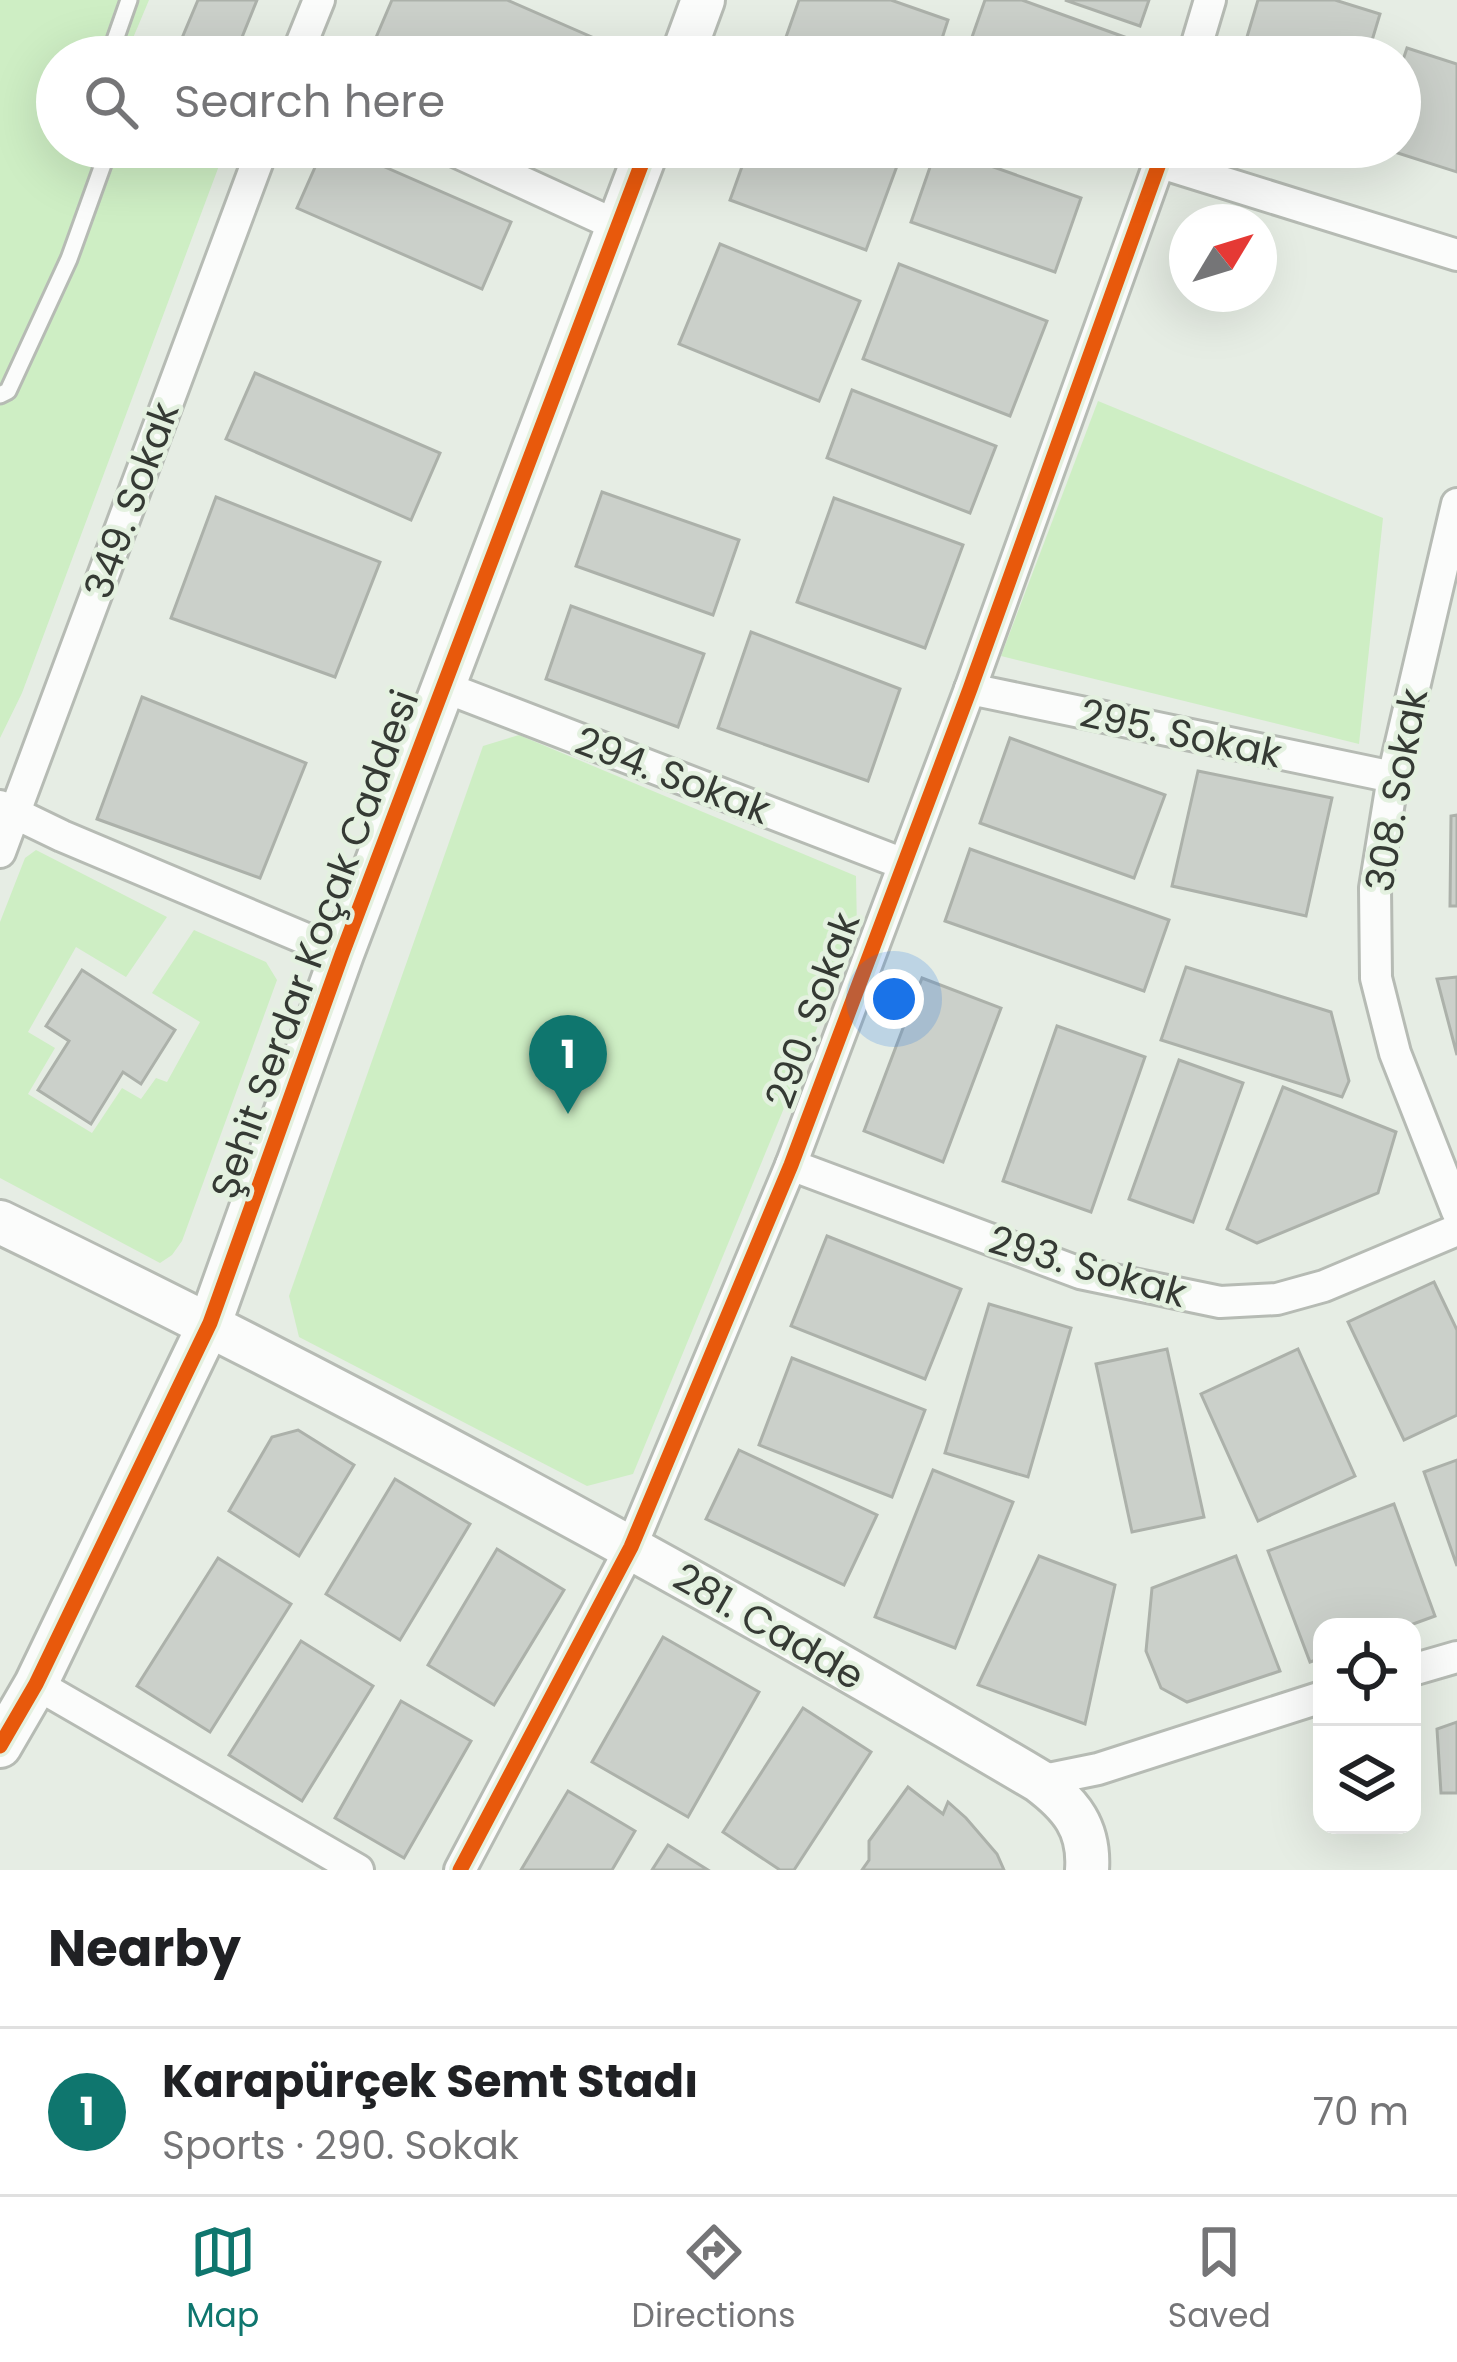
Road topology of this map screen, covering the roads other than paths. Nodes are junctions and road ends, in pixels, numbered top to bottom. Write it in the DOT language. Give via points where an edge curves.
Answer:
graph roads {
  1 [pos="128,0"];
  2 [pos="319,0"];
  3 [pos="703,0"];
  4 [pos="1210,0"];
  5 [pos="116,36"];
  6 [pos="304,36"];
  7 [pos="690,36"];
  8 [pos="1199,36"];
  9 [pos="102,168"];
  10 [pos="255,168"];
  11 [pos="492,168"];
  12 [pos="640,168"];
  13 [pos="1158,168"];
  14 [pos="1201,168"];
  15 [pos="619,226"];
  16 [pos="1457,255"];
  17 [pos="0,395"];
  18 [pos="1457,503"];
  19 [pos="444,687"];
  20 [pos="970,689"];
  21 [pos="1393,777"];
  22 [pos="7,809"];
  23 [pos="0,852"];
  24 [pos="901,863"];
  25 [pos="341,954"];
  26 [pos="791,1166"];
  27 [pos="1457,1210"];
  28 [pos="0,1222"];
  29 [pos="1457,1230"];
  30 [pos="210,1323"];
  31 [pos="631,1546"];
  32 [pos="1457,1658"];
  33 [pos="1421,1668"];
  34 [pos="36,1684"];
  35 [pos="1313,1700"];
  36 [pos="0,1746"];
  37 [pos="1039,1781"];
  38 [pos="358,1870"];
  39 [pos="460,1870"];
  40 [pos="1087,1870"];
  1 -- 5 [label="lane"];
  2 -- 6 [label="street"];
  3 -- 7 [label="street"];
  4 -- 8 [label="street"];
  9 -- 17 [label="lane" via="69,259"];
  10 -- 22 [label="street, 349. Sokak"];
  11 -- 15 [label="street"];
  12 -- 15 [label="street, Şehit Serdar Koçak Caddesi"];
  13 -- 20 [label="street, 290. Sokak"];
  14 -- 16 [label="street"];
  15 -- 19 [label="street, Şehit Serdar Koçak Caddesi"];
  18 -- 21 [label="street, 308. Sokak"];
  19 -- 24 [label="street, 294. Sokak"];
  19 -- 25 [label="street, Şehit Serdar Koçak Caddesi"];
  20 -- 21 [label="street, 295. Sokak"];
  20 -- 24 [label="street, 290. Sokak"];
  21 -- 27 [label="street, 308. Sokak" via="1375,887 1376,979 1395,1052"];
  22 -- 23 [label="street, 349. Sokak"];
  22 -- 25 [label="street"];
  24 -- 26 [label="street, 290. Sokak"];
  25 -- 30 [label="street, Şehit Serdar Koçak Caddesi"];
  26 -- 29 [label="street, 293. Sokak" via="1080,1273 1220,1302 1324,1286"];
  26 -- 31 [label="street, 290. Sokak"];
  28 -- 30 [label="street, 281. Cadde"];
  30 -- 31 [label="street, 281. Cadde"];
  30 -- 34 [label="street, Şehit Serdar Koçak Caddesi"];
  31 -- 37 [label="street, 281. Cadde"];
  31 -- 39 [label="street, 290. Sokak"];
  32 -- 33 [label="street"];
  34 -- 36 [label="street, Şehit Serdar Koçak Caddesi"];
  34 -- 38 [label="street"];
  35 -- 37 [label="street"];
  37 -- 40 [label="street, 281. Cadde" via="1080,1823"];
}
